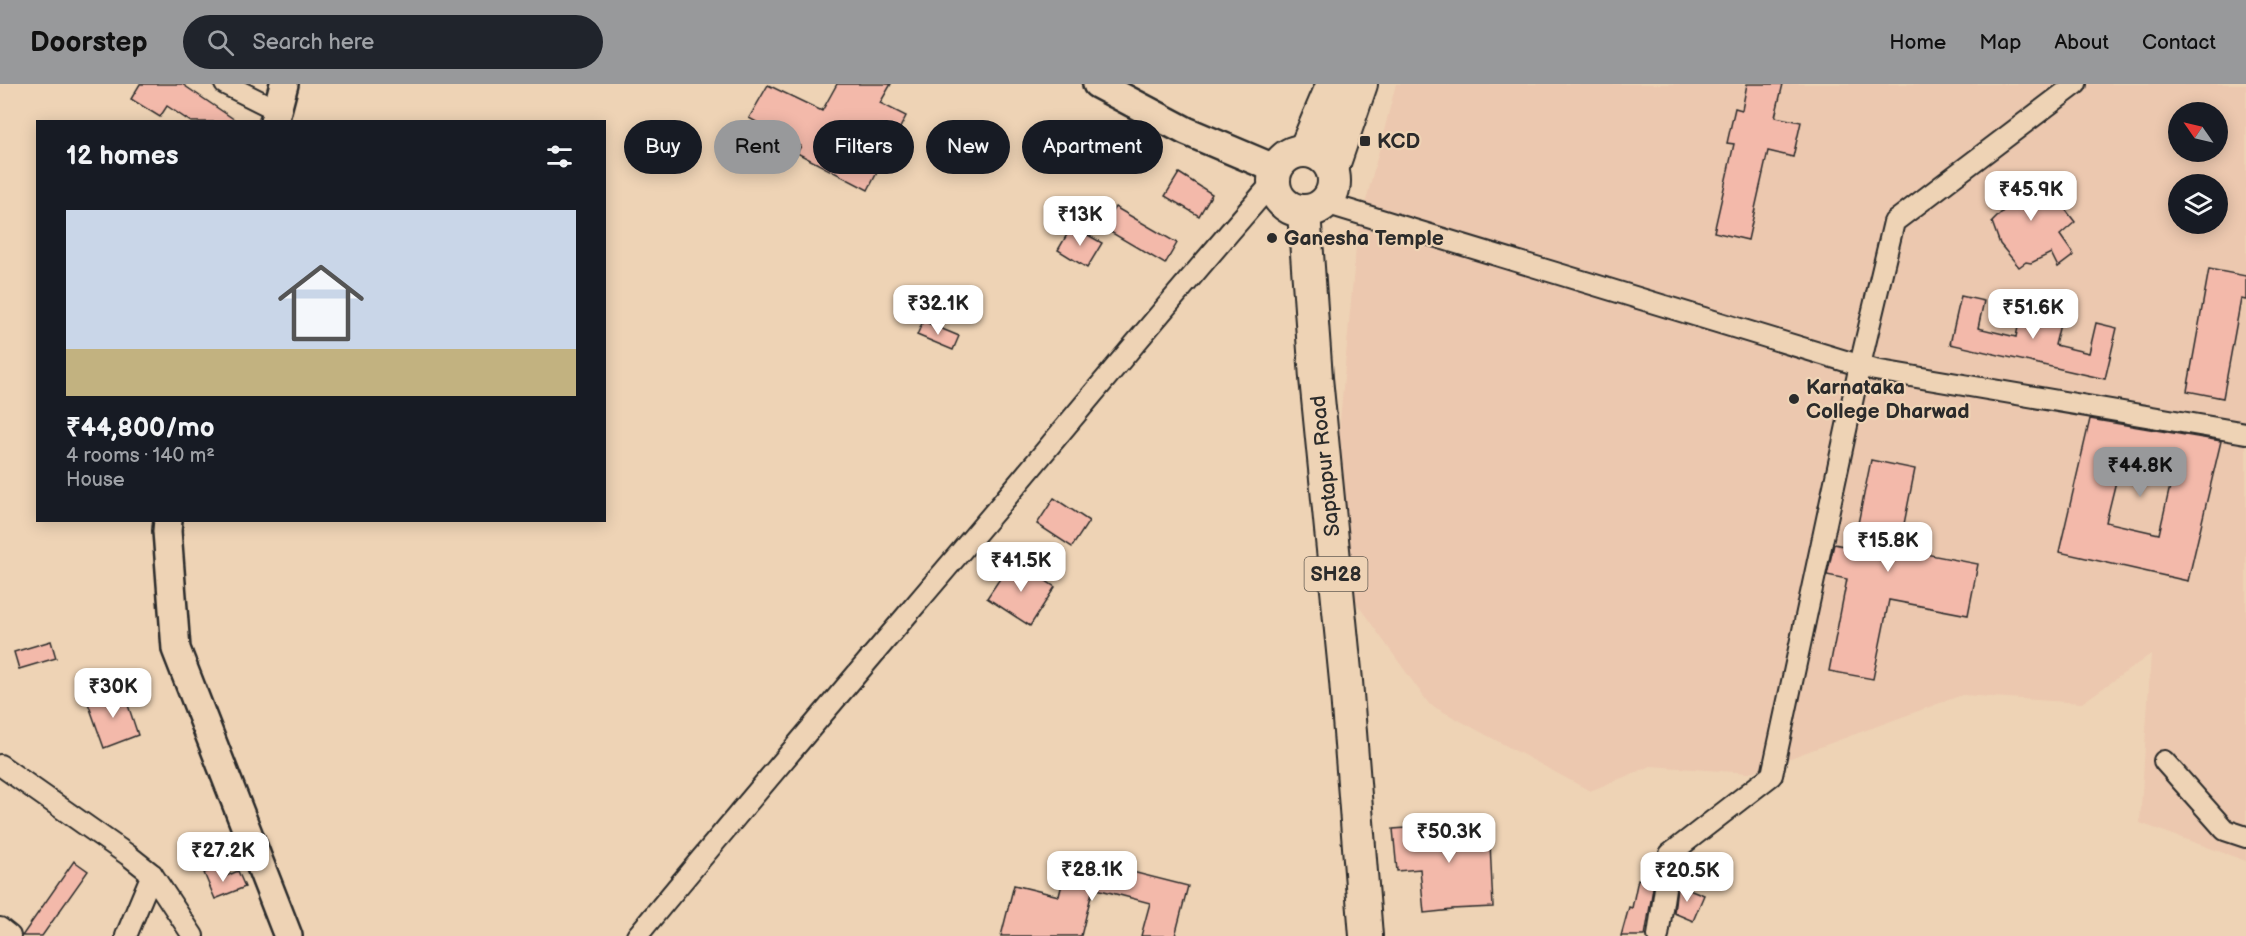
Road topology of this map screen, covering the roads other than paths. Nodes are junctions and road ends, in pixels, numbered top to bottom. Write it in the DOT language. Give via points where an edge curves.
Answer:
graph roads {
  1 [pos="225,84"];
  2 [pos="284,84"];
  3 [pos="1097,84"];
  4 [pos="1333,84"];
  5 [pos="1361,84"];
  6 [pos="2076,84"];
  7 [pos="276,116"];
  8 [pos="1305,150"];
  9 [pos="1332,170"];
  10 [pos="1275,175"];
  11 [pos="1314,207"];
  12 [pos="1860,365"];
  13 [pos="2246,433"];
  14 [pos="168,522"];
  15 [pos="2164,761"];
  16 [pos="0,765"];
  17 [pos="2246,837"];
  18 [pos="152,874"];
  19 [pos="0,928"];
  20 [pos="10,936"];
  21 [pos="126,936"];
  22 [pos="193,936"];
  23 [pos="288,936"];
  24 [pos="637,936"];
  25 [pos="1366,936"];
  26 [pos="1658,936"];
  1 -- 7 [label="street"];
  2 -- 7 [label="street"];
  3 -- 10 [label="street"];
  4 -- 8 [label="main road"];
  5 -- 9 [label="main road"];
  6 -- 12 [label="street" via="1894,222"];
  8 -- 9 [label="main road" via="1326,160"];
  8 -- 10 [label="main road" via="1283,159"];
  9 -- 11 [label="main road" via="1332,193"];
  10 -- 11 [label="main road" via="1276,192 1282,202 1292,209"];
  10 -- 24 [label="street"];
  11 -- 12 [label="street"];
  11 -- 25 [label="main road, Saptapur Road / SH28" via="1318,389"];
  12 -- 13 [label="street"];
  12 -- 26 [label="street" via="1772,775 1670,854"];
  14 -- 23 [label="street" via="176,649"];
  15 -- 17 [label="street" via="2225,830"];
  16 -- 18 [label="street"];
  18 -- 21 [label="street"];
  18 -- 22 [label="street"];
  19 -- 20 [label="street"];
}
